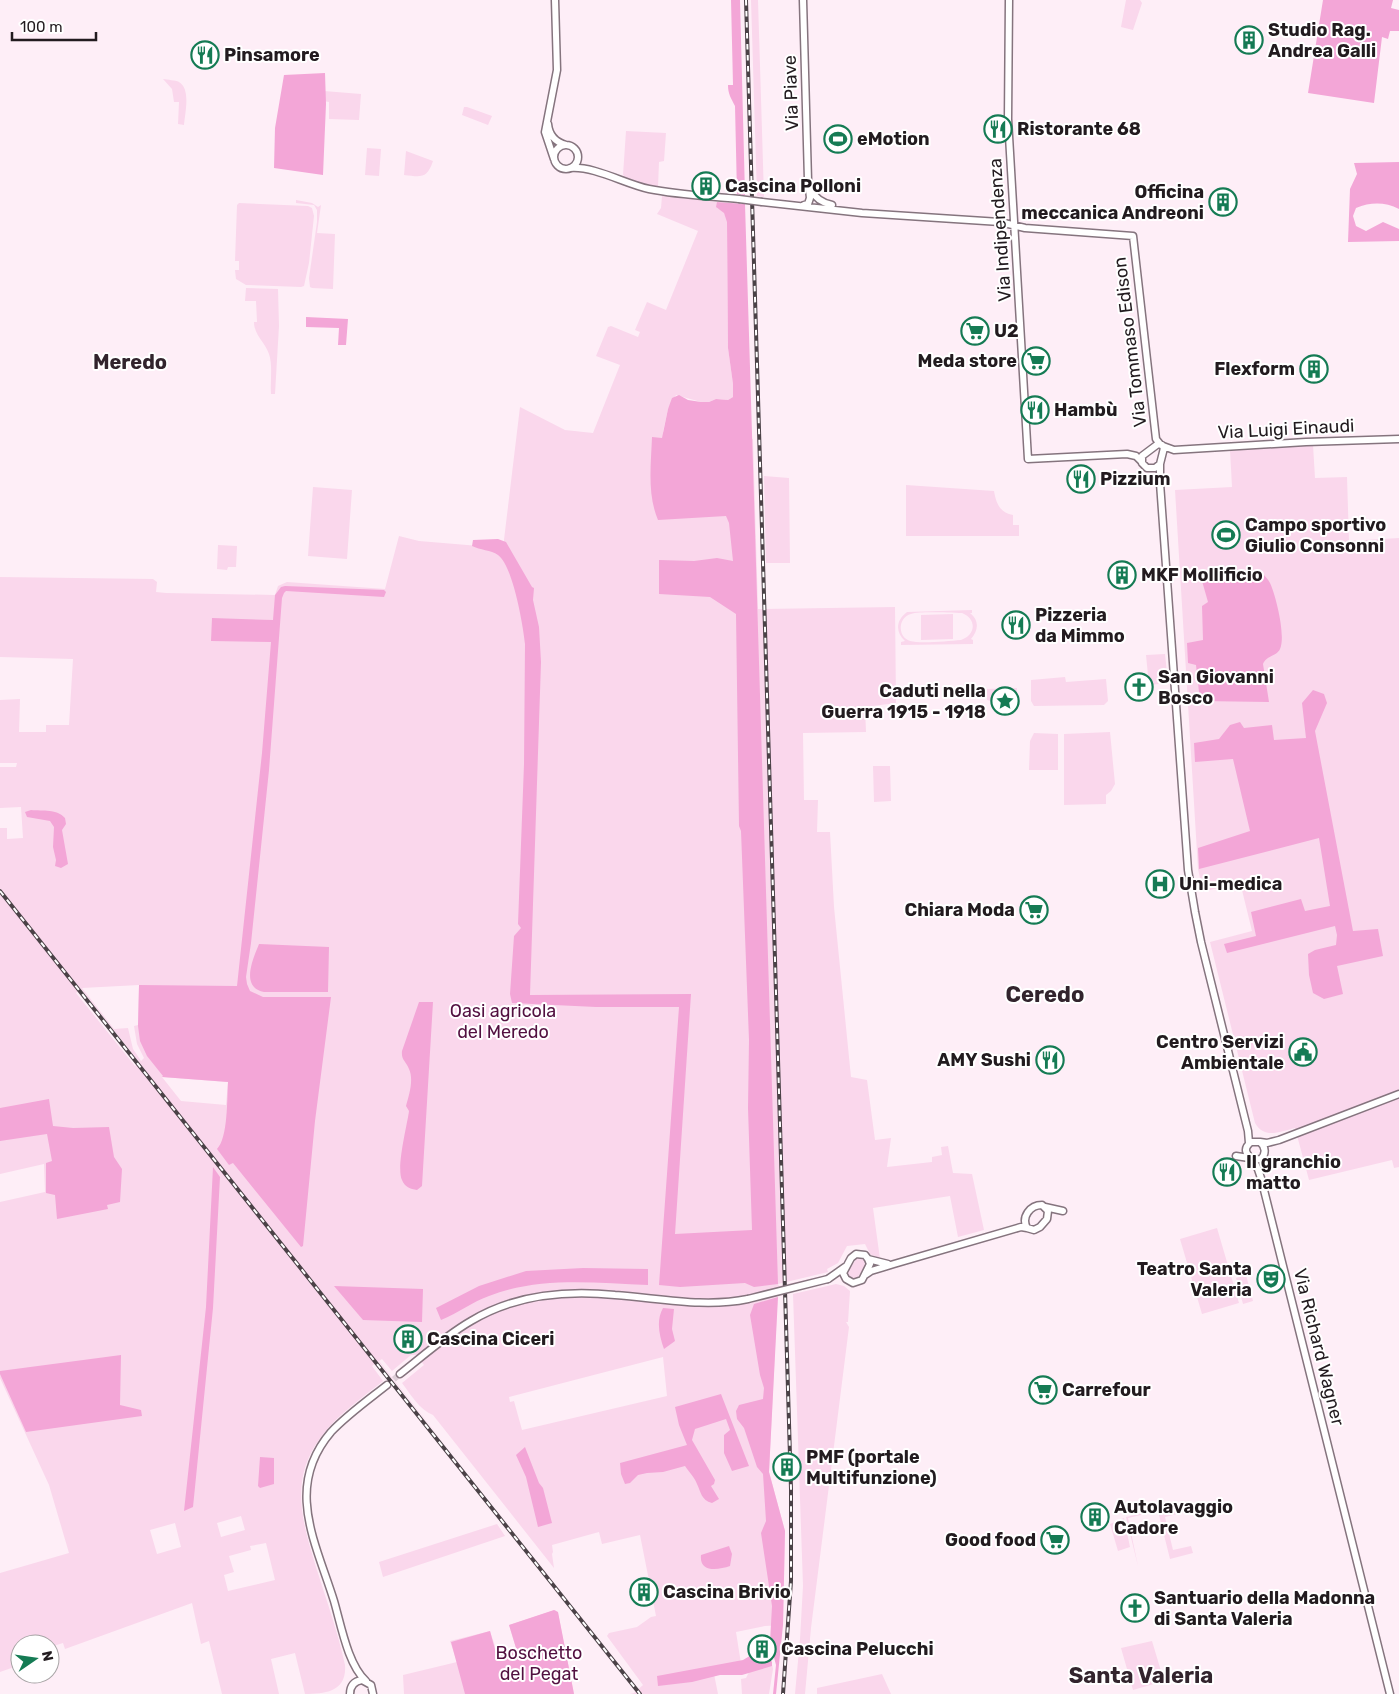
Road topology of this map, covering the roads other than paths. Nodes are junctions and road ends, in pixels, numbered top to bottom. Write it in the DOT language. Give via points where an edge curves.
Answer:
graph roads {
  1 [pos="555,0"];
  2 [pos="803,0"];
  3 [pos="1009,0"];
  4 [pos="548,120"];
  5 [pos="566,145"];
  6 [pos="578,154"];
  7 [pos="554,159"];
  8 [pos="570,168"];
  9 [pos="595,172"];
  10 [pos="808,183"];
  11 [pos="794,205"];
  12 [pos="803,206"];
  13 [pos="862,213"];
  14 [pos="1014,226"];
  15 [pos="1399,439"];
  16 [pos="1161,445"];
  17 [pos="1174,450"];
  18 [pos="1142,462"];
  19 [pos="1160,462"];
  20 [pos="1148,468"];
  21 [pos="1160,483"];
  22 [pos="1399,1094"];
  23 [pos="1248,1131"];
  24 [pos="1279,1140"];
  25 [pos="1259,1142"];
  26 [pos="1247,1146"];
  27 [pos="1264,1155"];
  28 [pos="1250,1159"];
  29 [pos="1261,1178"];
  30 [pos="1045,1207"];
  31 [pos="1025,1218"];
  32 [pos="1047,1219"];
  33 [pos="1028,1228"];
  34 [pos="1010,1230"];
  35 [pos="868,1259"];
  36 [pos="894,1264"];
  37 [pos="845,1266"];
  38 [pos="865,1275"];
  39 [pos="828,1280"];
  40 [pos="847,1281"];
  41 [pos="402,1376"];
  42 [pos="388,1387"];
  43 [pos="351,1657"];
  44 [pos="366,1681"];
  45 [pos="350,1690"];
  46 [pos="343,1694"];
  47 [pos="373,1694"];
  48 [pos="1390,1694"];
  1 -- 4 [label="street" via="557,70"];
  2 -- 10 [label="street, Via Piave"];
  3 -- 14 [label="street, Via Indipendenza" via="1008,119"];
  4 -- 5 [label="street" via="550,135"];
  4 -- 7 [label="street" via="545,135"];
  5 -- 6 [label="street" via="573,147"];
  5 -- 7 [label="street" via="556,149"];
  6 -- 8 [label="street" via="576,163"];
  6 -- 9 [label="street"];
  7 -- 8 [label="street" via="559,167"];
  8 -- 9 [label="street"];
  9 -- 11 [label="street, bridge" via="649,189"];
  10 -- 11 [label="street" via="806,199"];
  10 -- 12 [label="street" via="810,200"];
  10 -- 13 [label="street" via="813,195 820,200"];
  11 -- 12 [label="street"];
  12 -- 13 [label="street"];
  13 -- 14 [label="street" via="1000,222"];
  14 -- 16 [label="street, Via Tommaso Edison" via="1133,236 1156,439"];
  14 -- 18 [label="street, Via Indipendenza" via="1028,459 1127,454"];
  15 -- 17 [label="street, Via Luigi Einaudi"];
  16 -- 17 [label="street, Via Luigi Einaudi"];
  16 -- 18 [label="street" via="1144,453"];
  16 -- 19 [label="street" via="1164,449"];
  17 -- 19 [label="street"];
  18 -- 20 [label="street"];
  19 -- 20 [label="street" via="1155,468"];
  19 -- 21 [label="street"];
  20 -- 21 [label="street"];
  21 -- 23 [label="street" via="1190,880 1201,942"];
  22 -- 24 [label="street"];
  23 -- 25 [label="street"];
  23 -- 26 [label="street"];
  24 -- 25 [label="street"];
  24 -- 27 [label="street"];
  25 -- 26 [label="street"];
  25 -- 27 [label="street" via="1265,1147"];
  26 -- 28 [label="street"];
  26 -- 28 [label="street" via="1236,1156"];
  27 -- 28 [label="street" via="1258,1160"];
  27 -- 29 [label="street, Via Richard Wagner" via="1260,1166"];
  28 -- 29 [label="street, Via Richard Wagner"];
  29 -- 48 [label="street, Via Richard Wagner"];
  30 -- 31 [label="street" via="1035,1206"];
  30 -- 32 [label="street"];
  30 -- 32 [label="street" via="1063,1211"];
  31 -- 33 [label="street"];
  31 -- 34 [label="street"];
  32 -- 33 [label="street" via="1037,1229"];
  33 -- 34 [label="street"];
  34 -- 36 [label="street"];
  35 -- 36 [label="street"];
  35 -- 37 [label="street" via="863,1254 856,1254"];
  35 -- 38 [label="street" via="870,1266"];
  36 -- 38 [label="street"];
  37 -- 39 [label="street"];
  37 -- 40 [label="street" via="843,1274"];
  38 -- 40 [label="street" via="857,1283"];
  39 -- 40 [label="street"];
  39 -- 41 [label="street, bridge" via="748,1299 709,1303 643,1298 542,1300 512,1307 465,1329"];
  42 -- 43 [label="street" via="338,1431 326,1447 316,1466 310,1494 311,1514"];
  43 -- 44 [label="street"];
  43 -- 45 [label="street"];
  44 -- 45 [label="street" via="358,1681"];
  44 -- 47 [label="street"];
  45 -- 46 [label="street"];
}
